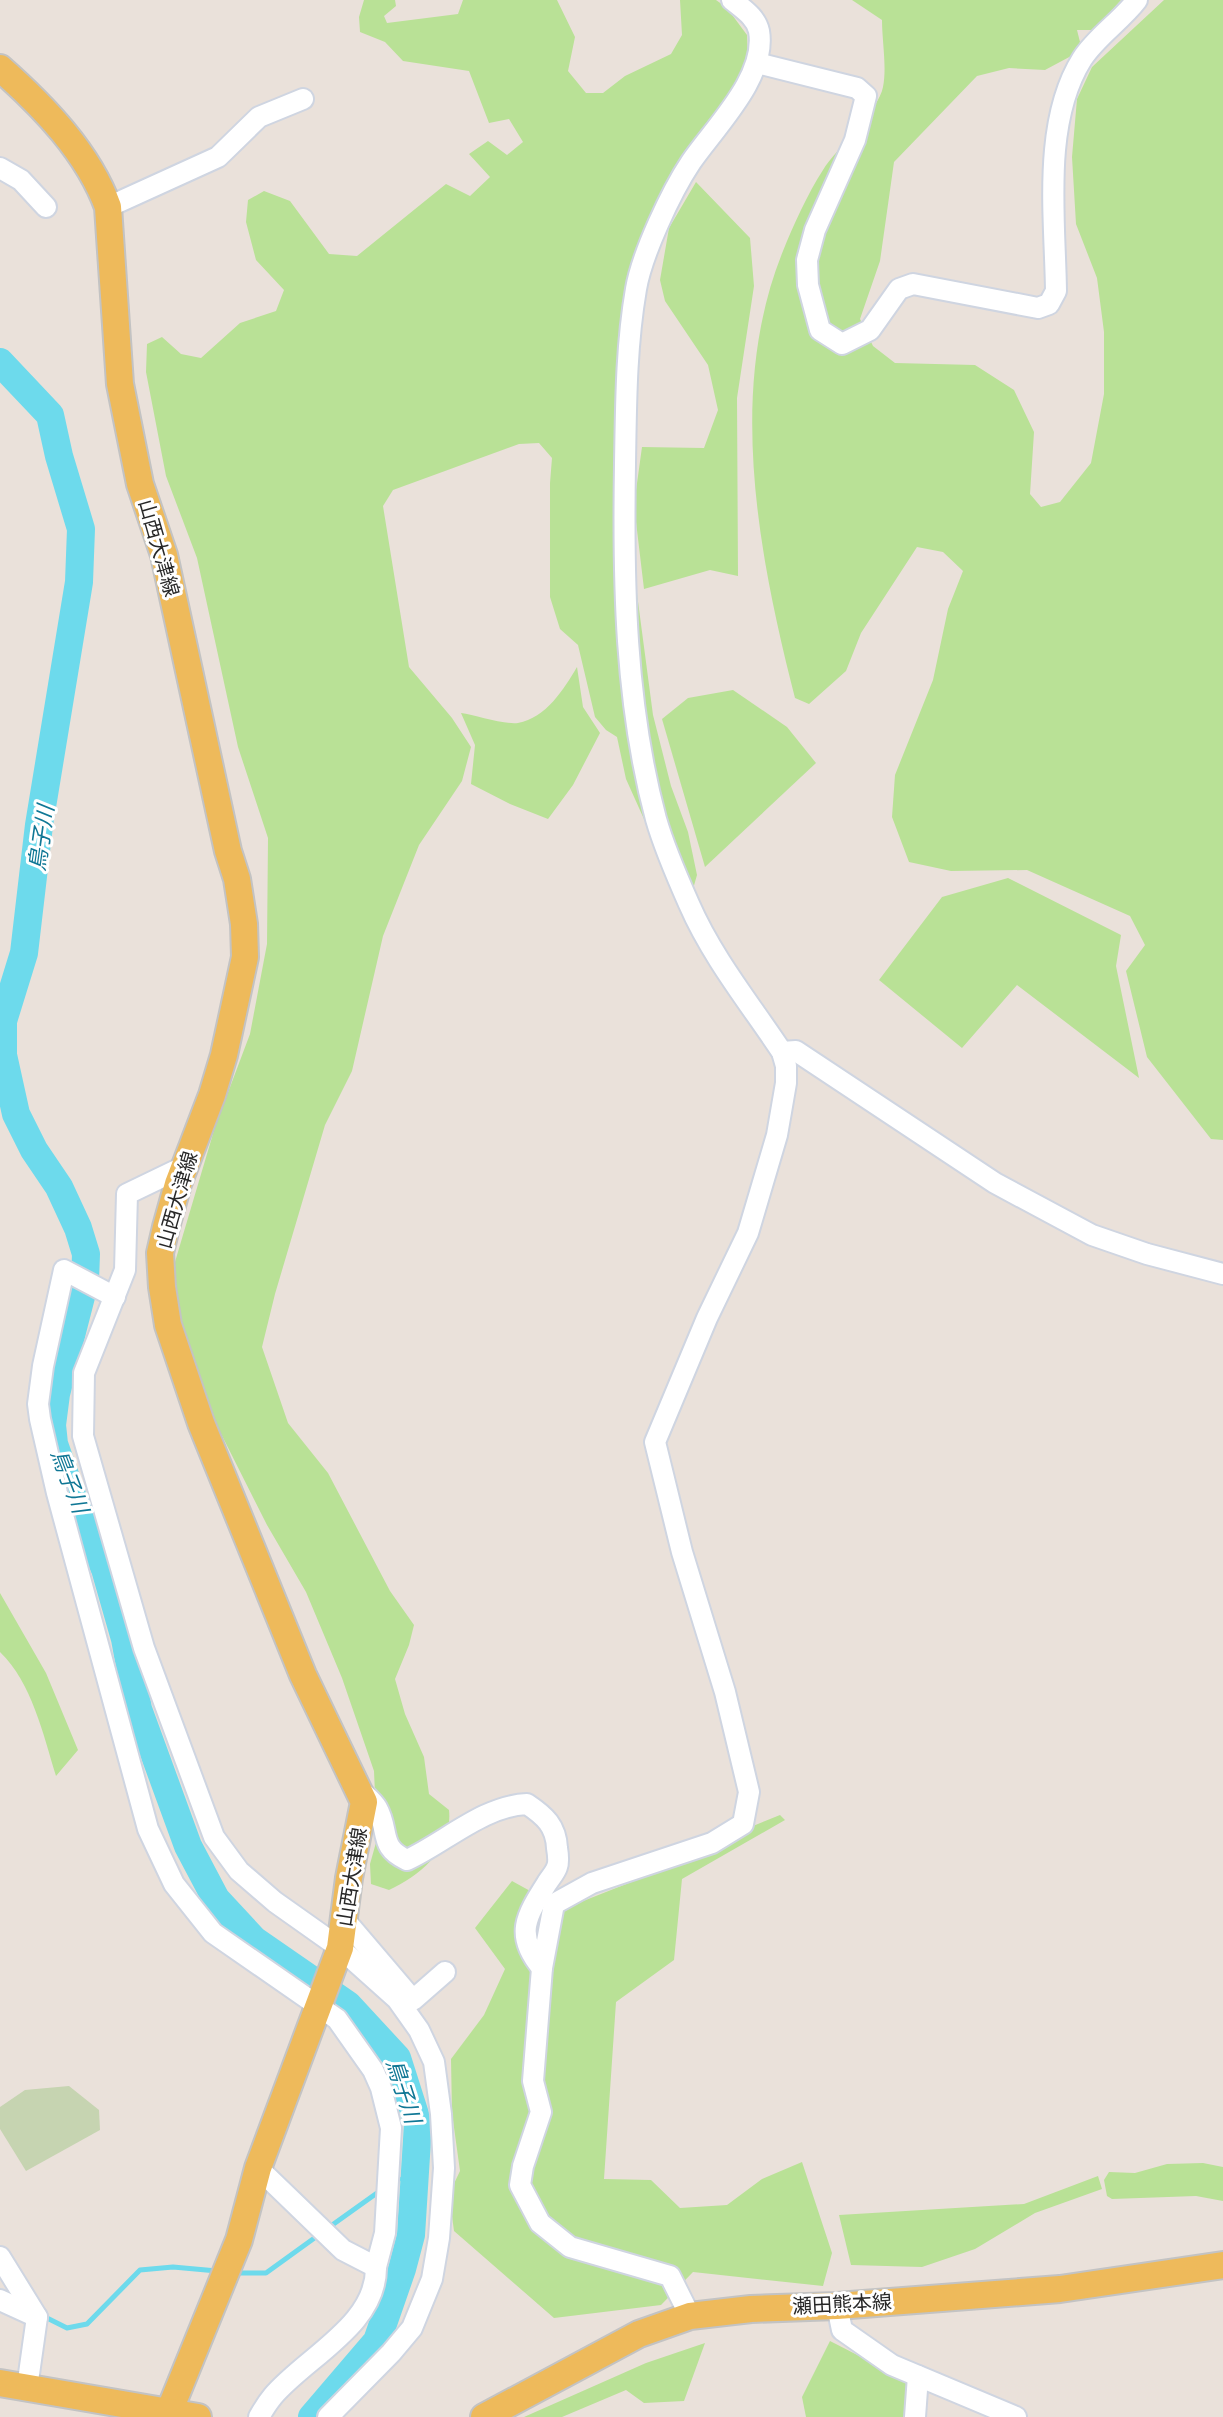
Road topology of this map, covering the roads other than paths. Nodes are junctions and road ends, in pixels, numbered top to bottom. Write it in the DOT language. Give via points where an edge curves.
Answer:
graph roads {
  1 [pos="732,0"];
  2 [pos="1137,0"];
  3 [pos="757,63"];
  4 [pos="0,68"];
  5 [pos="303,99"];
  6 [pos="0,168"];
  7 [pos="46,207"];
  8 [pos="108,207"];
  9 [pos="782,1052"];
  10 [pos="185,1166"];
  11 [pos="1223,1274"];
  12 [pos="112,1296"];
  13 [pos="356,1786"];
  14 [pos="344,1919"];
  15 [pos="338,1952"];
  16 [pos="542,1968"];
  17 [pos="445,1972"];
  18 [pos="319,2003"];
  19 [pos="258,2168"];
  20 [pos="0,2257"];
  21 [pos="1223,2265"];
  22 [pos="376,2267"];
  23 [pos="0,2300"];
  24 [pos="837,2306"];
  25 [pos="690,2316"];
  26 [pos="37,2317"];
  27 [pos="918,2376"];
  28 [pos="0,2383"];
  29 [pos="27,2388"];
  30 [pos="168,2414"];
  31 [pos="198,2417"];
  32 [pos="259,2417"];
  33 [pos="328,2417"];
  34 [pos="484,2417"];
  35 [pos="915,2417"];
  36 [pos="1016,2417"];
  1 -- 3 [label="street" via="756,21"];
  2 -- 3 [label="street" via="1083,57 1064,94 1055,148 1056,291 1049,304 1038,308 913,284 899,289 870,330 842,344 820,330 807,260 855,140 866,96 857,88"];
  3 -- 9 [label="street" via="721,125 691,163 644,260 627,364 624,509 628,655 657,820 702,929"];
  4 -- 8 [label="main road, 山西大津線" via="81,156"];
  5 -- 8 [label="street" via="259,117 218,157"];
  6 -- 7 [label="street" via="21,180"];
  8 -- 10 [label="main road, 山西大津線" via="120,384 140,484 168,571 244,924 245,957 234,1015"];
  9 -- 11 [label="street" via="796,1051 995,1183 1092,1235"];
  9 -- 16 [label="street" via="786,1083 779,1122 748,1233 655,1442 749,1792 743,1824 712,1843 592,1883 554,1904"];
  10 -- 12 [label="street" via="127,1194 125,1270"];
  10 -- 13 [label="main road, 山西大津線" via="160,1253 168,1325 265,1584"];
  12 -- 15 [label="street" via="84,1373 83,1436 144,1648 214,1837 239,1871"];
  12 -- 18 [label="street" via="64,1270 38,1404 148,1829 174,1884 213,1933"];
  13 -- 14 [label="main road, 山西大津線" via="364,1802"];
  13 -- 16 [label="street" via="377,1806 393,1854 407,1860 503,1809 527,1804 544,1815 554,1829 558,1865 532,1907 525,1938"];
  14 -- 15 [label="main road, 山西大津線"];
  14 -- 17 [label="street" via="413,2000"];
  15 -- 18 [label="main road, 山西大津線"];
  15 -- 33 [label="street" via="397,1999 419,2030 434,2062 444,2168 432,2279 412,2328"];
  16 -- 25 [label="street" via="533,2081 541,2112 520,2185 540,2223 570,2247 670,2276"];
  18 -- 19 [label="main road, 山西大津線"];
  18 -- 22 [label="street" via="373,2070 391,2128 385,2233"];
  19 -- 22 [label="street" via="343,2250"];
  19 -- 30 [label="main road, 山西大津線" via="239,2240"];
  20 -- 26 [label="street"];
  21 -- 24 [label="main road, 瀬田熊本線" via="1060,2289"];
  22 -- 32 [label="street" via="376,2284 360,2312 334,2344 274,2395"];
  23 -- 26 [label="street"];
  24 -- 25 [label="main road, 瀬田熊本線"];
  24 -- 27 [label="street" via="842,2330 892,2365"];
  25 -- 34 [label="main road, 瀬田熊本線" via="639,2334"];
  26 -- 29 [label="street"];
  27 -- 35 [label="street"];
  27 -- 36 [label="street"];
  28 -- 29 [label="main road"];
  29 -- 30 [label="main road"];
  30 -- 31 [label="main road"];
}
